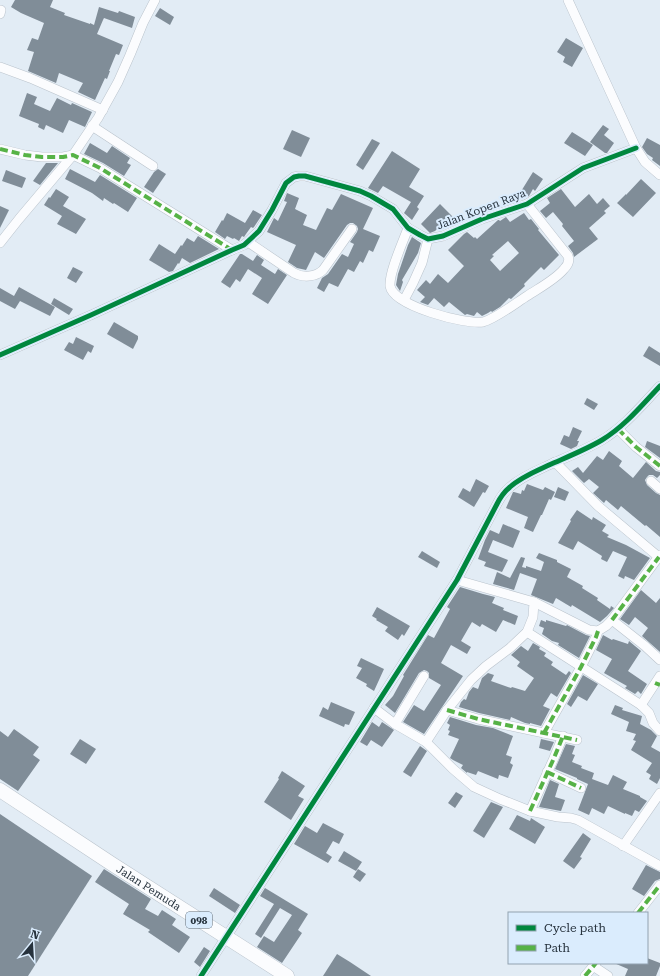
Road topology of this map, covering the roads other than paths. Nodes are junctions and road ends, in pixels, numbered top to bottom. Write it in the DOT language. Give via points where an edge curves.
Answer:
graph roads {
  1 [pos="155,0"];
  2 [pos="568,0"];
  3 [pos="0,66"];
  4 [pos="103,110"];
  5 [pos="92,126"];
  6 [pos="636,148"];
  7 [pos="0,149"];
  8 [pos="73,155"];
  9 [pos="153,166"];
  10 [pos="660,175"];
  11 [pos="527,204"];
  12 [pos="352,228"];
  13 [pos="408,228"];
  14 [pos="428,239"];
  15 [pos="0,242"];
  16 [pos="248,242"];
  17 [pos="232,250"];
  18 [pos="404,300"];
  19 [pos="0,355"];
  20 [pos="660,386"];
  21 [pos="618,429"];
  22 [pos="555,462"];
  23 [pos="660,466"];
  24 [pos="651,481"];
  25 [pos="660,489"];
  26 [pos="660,557"];
  27 [pos="457,580"];
  28 [pos="534,602"];
  29 [pos="612,620"];
  30 [pos="598,631"];
  31 [pos="527,632"];
  32 [pos="660,660"];
  33 [pos="581,667"];
  34 [pos="424,676"];
  35 [pos="658,681"];
  36 [pos="641,705"];
  37 [pos="374,708"];
  38 [pos="447,710"];
  39 [pos="396,724"];
  40 [pos="660,731"];
  41 [pos="544,733"];
  42 [pos="562,736"];
  43 [pos="577,740"];
  44 [pos="426,742"];
  45 [pos="547,772"];
  46 [pos="581,788"];
  47 [pos="0,790"];
  48 [pos="660,793"];
  49 [pos="530,811"];
  50 [pos="623,846"];
  51 [pos="660,866"];
  52 [pos="660,885"];
  53 [pos="639,912"];
  54 [pos="226,937"];
  55 [pos="594,965"];
  56 [pos="201,976"];
  57 [pos="287,976"];
  58 [pos="585,976"];
  59 [pos="608,976"];
  1 -- 4 [label="street"];
  2 -- 6 [label="street"];
  3 -- 4 [label="street"];
  4 -- 5 [label="street"];
  5 -- 8 [label="street"];
  5 -- 9 [label="street"];
  6 -- 10 [label="street" via="645,162"];
  6 -- 11 [label="street, Jalan Kopen Raya" via="583,168"];
  7 -- 8 [label="street" via="42,157"];
  8 -- 15 [label="street"];
  8 -- 17 [label="street" via="100,168"];
  11 -- 14 [label="street, Jalan Kopen Raya"];
  11 -- 18 [label="street" via="569,257 567,266 558,275 484,322 438,315 417,308"];
  12 -- 16 [label="street" via="323,270 314,275 302,276 294,273"];
  13 -- 14 [label="street, Jalan Kopen Raya"];
  13 -- 16 [label="street, Jalan Kopen Raya" via="393,209 371,196 299,176 286,183 259,231"];
  13 -- 18 [label="street" via="393,267 390,286"];
  14 -- 18 [label="street" via="420,268"];
  16 -- 17 [label="street, Jalan Kopen Raya"];
  17 -- 19 [label="street, Jalan Kopen Raya"];
  20 -- 21 [label="street"];
  21 -- 22 [label="street" via="581,451"];
  21 -- 23 [label="street"];
  22 -- 26 [label="street" via="598,506"];
  22 -- 27 [label="street" via="520,479 508,488"];
  24 -- 25 [label="street"];
  26 -- 29 [label="street"];
  27 -- 28 [label="street"];
  27 -- 37 [label="street"];
  28 -- 30 [label="street" via="589,630"];
  28 -- 31 [label="street" via="533,618"];
  29 -- 30 [label="street"];
  29 -- 32 [label="street"];
  30 -- 33 [label="street"];
  31 -- 33 [label="street"];
  31 -- 38 [label="street" via="471,680"];
  33 -- 36 [label="street"];
  33 -- 41 [label="street"];
  34 -- 39 [label="street"];
  35 -- 36 [label="street"];
  36 -- 40 [label="street"];
  37 -- 39 [label="street"];
  37 -- 54 [label="street"];
  38 -- 41 [label="street"];
  38 -- 44 [label="street"];
  39 -- 44 [label="street"];
  41 -- 42 [label="street"];
  42 -- 43 [label="street"];
  42 -- 45 [label="street"];
  44 -- 49 [label="street" via="474,787"];
  45 -- 46 [label="street"];
  45 -- 49 [label="street"];
  47 -- 54 [label="main road, Jalan Pemuda / 098"];
  48 -- 50 [label="street"];
  49 -- 50 [label="street" via="578,820"];
  50 -- 51 [label="street"];
  52 -- 53 [label="street"];
  54 -- 56 [label="street"];
  54 -- 57 [label="main road, Jalan Pemuda / 098"];
  55 -- 58 [label="street"];
  55 -- 59 [label="street"];
}
